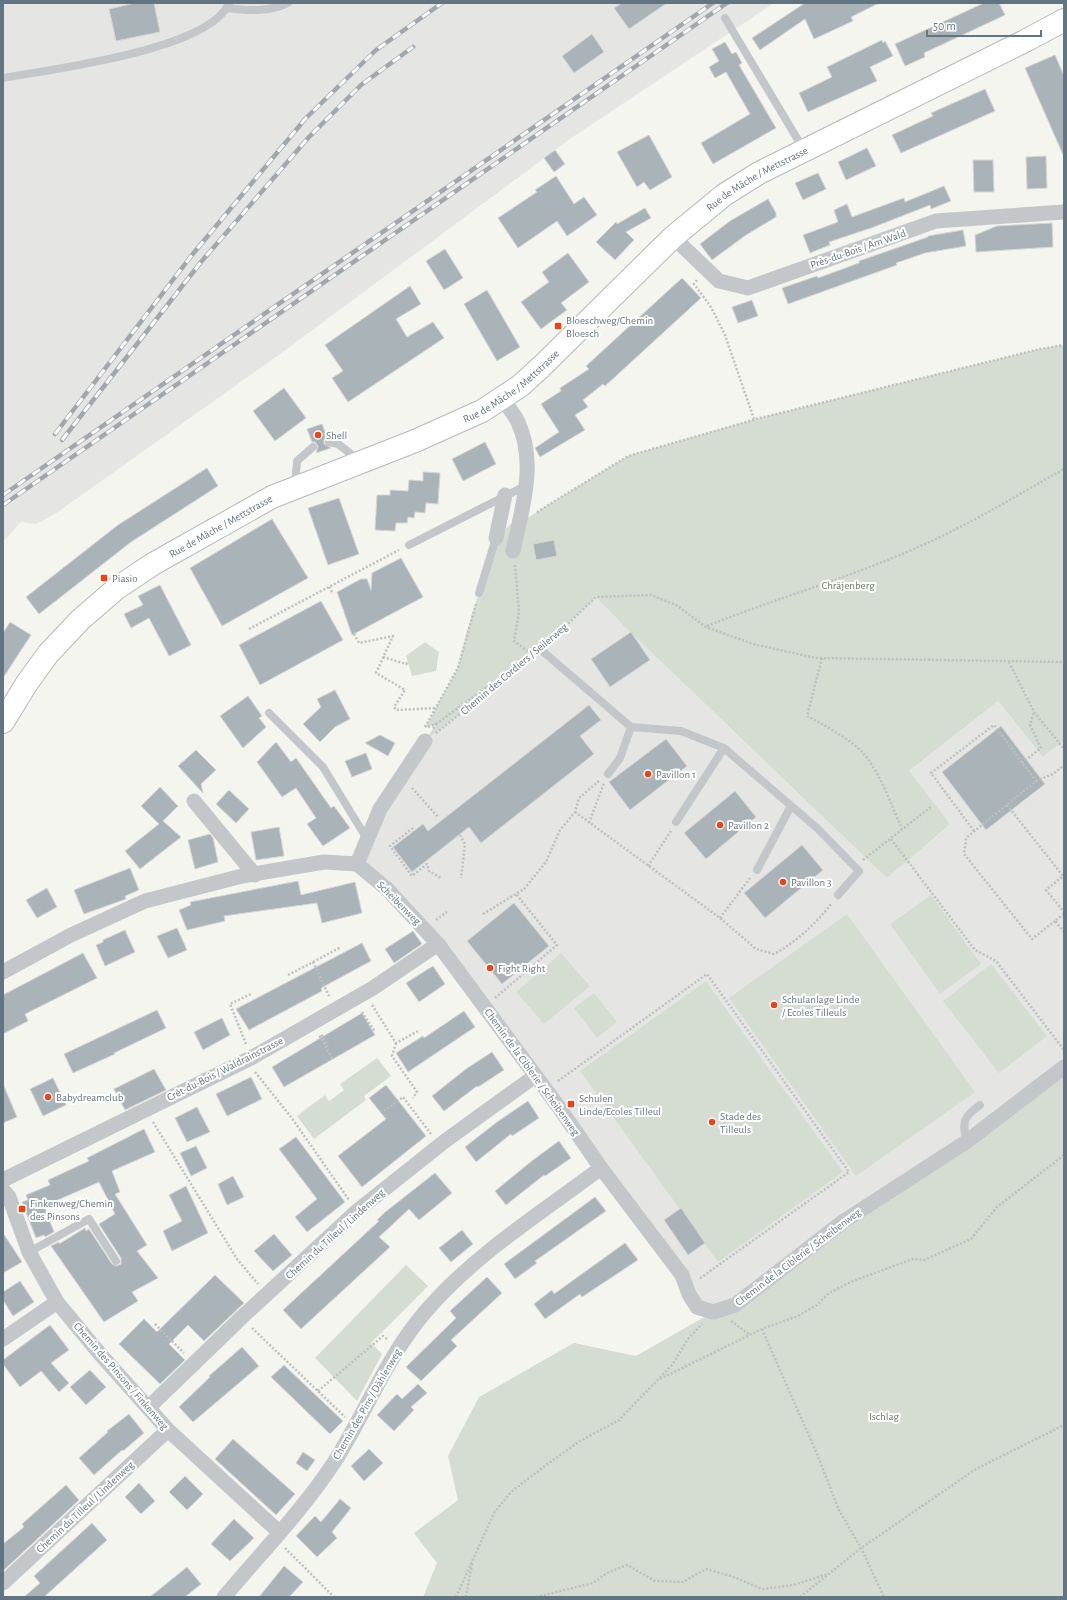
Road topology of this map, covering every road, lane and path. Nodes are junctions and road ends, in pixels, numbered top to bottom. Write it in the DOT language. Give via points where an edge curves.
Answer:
graph roads {
  1 [pos="288,3"];
  2 [pos="228,5"];
  3 [pos="725,18"];
  4 [pos="1064,20"];
  5 [pos="3,78"];
  6 [pos="804,150"];
  7 [pos="1064,212"];
  8 [pos="673,237"];
  9 [pos="706,269"];
  10 [pos="1064,345"];
  11 [pos="502,398"];
  12 [pos="754,419"];
  13 [pos="329,442"];
  14 [pos="313,447"];
  15 [pos="361,461"];
  16 [pos="1064,468"];
  17 [pos="527,485"];
  18 [pos="295,488"];
  19 [pos="506,494"];
  20 [pos="442,522"];
  21 [pos="519,523"];
  22 [pos="496,538"];
  23 [pos="409,545"];
  24 [pos="514,551"];
  25 [pos="329,587"];
  26 [pos="479,593"];
  27 [pos="333,594"];
  28 [pos="706,627"];
  29 [pos="249,629"];
  30 [pos="354,634"];
  31 [pos="537,652"];
  32 [pos="383,657"];
  33 [pos="822,658"];
  34 [pos="408,662"];
  35 [pos="1008,662"];
  36 [pos="1064,662"];
  37 [pos="500,683"];
  38 [pos="437,708"];
  39 [pos="1034,712"];
  40 [pos="269,713"];
  41 [pos="3,722"];
  42 [pos="436,724"];
  43 [pos="631,727"];
  44 [pos="424,735"];
  45 [pos="724,748"];
  46 [pos="1064,749"];
  47 [pos="1022,763"];
  48 [pos="1064,765"];
  49 [pos="608,774"];
  50 [pos="401,776"];
  51 [pos="1036,781"];
  52 [pos="194,802"];
  53 [pos="1007,804"];
  54 [pos="791,806"];
  55 [pos="932,806"];
  56 [pos="575,812"];
  57 [pos="438,817"];
  58 [pos="676,822"];
  59 [pos="589,823"];
  60 [pos="413,828"];
  61 [pos="902,829"];
  62 [pos="974,831"];
  63 [pos="460,834"];
  64 [pos="367,839"];
  65 [pos="891,839"];
  66 [pos="665,841"];
  67 [pos="357,864"];
  68 [pos="648,866"];
  69 [pos="854,866"];
  70 [pos="757,870"];
  71 [pos="255,875"];
  72 [pos="441,878"];
  73 [pos="461,878"];
  74 [pos="516,894"];
  75 [pos="838,895"];
  76 [pos="446,912"];
  77 [pos="1064,913"];
  78 [pos="483,914"];
  79 [pos="720,918"];
  80 [pos="434,921"];
  81 [pos="1055,921"];
  82 [pos="1064,932"];
  83 [pos="438,944"];
  84 [pos="341,947"];
  85 [pos="313,962"];
  86 [pos="3,972"];
  87 [pos="288,975"];
  88 [pos="251,994"];
  89 [pos="498,995"];
  90 [pos="371,1004"];
  91 [pos="335,1010"];
  92 [pos="356,1015"];
  93 [pos="420,1030"];
  94 [pos="375,1032"];
  95 [pos="396,1043"];
  96 [pos="329,1045"];
  97 [pos="1064,1050"];
  98 [pos="249,1059"];
  99 [pos="333,1060"];
  100 [pos="1064,1067"];
  101 [pos="535,1076"];
  102 [pos="556,1082"];
  103 [pos="413,1098"];
  104 [pos="980,1105"];
  105 [pos="146,1110"];
  106 [pos="384,1111"];
  107 [pos="433,1137"];
  108 [pos="966,1142"];
  109 [pos="1064,1155"];
  110 [pos="600,1168"];
  111 [pos="3,1180"];
  112 [pos="3,1190"];
  113 [pos="357,1211"];
  114 [pos="29,1252"];
  115 [pos="116,1261"];
  116 [pos="697,1281"];
  117 [pos="267,1295"];
  118 [pos="57,1302"];
  119 [pos="713,1312"];
  120 [pos="241,1318"];
  121 [pos="155,1324"];
  122 [pos="762,1329"];
  123 [pos="383,1336"];
  124 [pos="3,1340"];
  125 [pos="185,1354"];
  126 [pos="660,1379"];
  127 [pos="318,1391"];
  128 [pos="148,1408"];
  129 [pos="354,1425"];
  130 [pos="1064,1425"];
  131 [pos="168,1430"];
  132 [pos="277,1535"];
  133 [pos="861,1548"];
  134 [pos="472,1560"];
  135 [pos="830,1573"];
  136 [pos="3,1583"];
  137 [pos="224,1597"];
  138 [pos="334,1597"];
  139 [pos="456,1597"];
  140 [pos="466,1597"];
  141 [pos="536,1597"];
  142 [pos="800,1597"];
  143 [pos="884,1597"];
  1 -- 2 [label="lane" via="260,11"];
  2 -- 5 [label="lane" via="221,16 202,29 148,49 124,56"];
  3 -- 6 [label="lane"];
  4 -- 6 [label="main road, Rue de Mâche / Mettstrasse"];
  6 -- 8 [label="main road, Rue de Mâche / Mettstrasse" via="759,173 724,195"];
  7 -- 9 [label="street, Près-du-Bois / Am Wald" via="936,221 748,288 719,281"];
  8 -- 9 [label="street, Près-du-Bois / Am Wald"];
  8 -- 11 [label="main road, Rue de Mâche / Mettstrasse" via="543,365"];
  9 -- 12 [label="path" via="694,284 711,307 725,335"];
  10 -- 12 [label="path"];
  11 -- 15 [label="main road, Rue de Mâche / Mettstrasse" via="457,423"];
  11 -- 17 [label="street" via="518,422 522,435"];
  12 -- 21 [label="path" via="628,456"];
  13 -- 15 [label="lane" via="338,444"];
  14 -- 18 [label="lane" via="296,462"];
  15 -- 18 [label="main road, Rue de Mâche / Mettstrasse"];
  16 -- 28 [label="path" via="942,536 880,563 762,604"];
  17 -- 19 [label="lane"];
  17 -- 21 [label="street"];
  18 -- 41 [label="main road, Rue de Mâche / Mettstrasse" via="272,497 153,564 107,595 48,654"];
  19 -- 20 [label="lane"];
  19 -- 22 [label="street"];
  19 -- 23 [label="lane"];
  21 -- 24 [label="street"];
  22 -- 26 [label="lane"];
  23 -- 25 [label="path"];
  24 -- 31 [label="path" via="519,612 514,641"];
  25 -- 27 [label="path"];
  25 -- 29 [label="path"];
  26 -- 38 [label="path" via="458,668"];
  28 -- 31 [label="path, Chemin des Cordiers / Seilerweg" via="676,605 651,595 596,597"];
  28 -- 33 [label="path, Chemin des Cordiers / Seilerweg" via="753,644"];
  30 -- 32 [label="path" via="359,643 393,636"];
  31 -- 37 [label="path, Chemin des Cordiers / Seilerweg"];
  31 -- 43 [label="lane"];
  32 -- 34 [label="path" via="406,664"];
  32 -- 38 [label="path" via="376,673 405,690 394,708 396,710"];
  33 -- 35 [label="path, Chemin des Cordiers / Seilerweg"];
  33 -- 61 [label="path" via="807,716 862,752 882,782"];
  35 -- 36 [label="path, Chemin des Cordiers / Seilerweg"];
  35 -- 39 [label="path"];
  37 -- 42 [label="path" via="491,684"];
  37 -- 44 [label="path, Chemin des Cordiers / Seilerweg"];
  38 -- 44 [label="path"];
  39 -- 46 [label="path"];
  39 -- 47 [label="path" via="1030,725 1041,748"];
  40 -- 64 [label="lane" via="323,767"];
  43 -- 45 [label="lane" via="681,731"];
  43 -- 49 [label="lane" via="620,758"];
  44 -- 50 [label="street"];
  45 -- 54 [label="lane"];
  45 -- 58 [label="lane"];
  47 -- 51 [label="path"];
  47 -- 62 [label="path" via="994,725 931,772"];
  48 -- 51 [label="path" via="1053,774"];
  49 -- 56 [label="path" via="579,798"];
  49 -- 59 [label="path"];
  50 -- 57 [label="path"];
  50 -- 64 [label="street" via="380,809"];
  51 -- 53 [label="path"];
  52 -- 71 [label="street"];
  53 -- 62 [label="path"];
  53 -- 77 [label="path" via="1064,876 1046,890"];
  54 -- 69 [label="lane"];
  54 -- 70 [label="lane"];
  55 -- 61 [label="path"];
  56 -- 59 [label="path"];
  56 -- 74 [label="path" via="560,830 546,862 524,889"];
  59 -- 68 [label="path"];
  60 -- 72 [label="path" via="390,846 412,876 427,864 429,871"];
  61 -- 65 [label="path"];
  62 -- 81 [label="path" via="966,838 964,854 1032,939"];
  63 -- 73 [label="path" via="465,844"];
  64 -- 67 [label="street"];
  65 -- 69 [label="path"];
  65 -- 97 [label="path" via="975,950 996,961"];
  66 -- 68 [label="path"];
  67 -- 71 [label="street" via="324,862"];
  67 -- 83 [label="street, Scheibenweg" via="387,889"];
  68 -- 79 [label="path"];
  69 -- 75 [label="lane" via="859,871"];
  70 -- 79 [label="path"];
  71 -- 86 [label="street" via="242,876 145,901 71,935"];
  74 -- 78 [label="path"];
  74 -- 89 [label="path" via="557,945"];
  75 -- 79 [label="path" via="812,926 787,947 774,954 756,949"];
  76 -- 80 [label="path"];
  77 -- 81 [label="path"];
  81 -- 82 [label="path"];
  83 -- 91 [label="street, Crêt-du-Bois / Waldrainstrasse"];
  83 -- 101 [label="street, Chemin de la Ciblerie / Scheibenweg"];
  84 -- 85 [label="path"];
  85 -- 87 [label="path"];
  85 -- 91 [label="path"];
  88 -- 98 [label="path" via="230,1004"];
  90 -- 95 [label="path"];
  91 -- 98 [label="street, Crêt-du-Bois / Waldrainstrasse"];
  92 -- 94 [label="path" via="363,1011"];
  93 -- 95 [label="path"];
  95 -- 103 [label="path" via="392,1056 417,1092"];
  96 -- 99 [label="path" via="327,1046 322,1036 320,1037"];
  98 -- 105 [label="street, Crêt-du-Bois / Waldrainstrasse"];
  98 -- 113 [label="path"];
  100 -- 108 [label="street, Chemin de la Ciblerie / Scheibenweg"];
  101 -- 110 [label="street, Chemin de la Ciblerie / Scheibenweg"];
  101 -- 113 [label="street, Chemin du Tilleul / Lindenweg" via="445,1141"];
  102 -- 116 [label="path" via="707,974 849,1172"];
  104 -- 108 [label="lane" via="964,1119"];
  105 -- 111 [label="street, Crêt-du-Bois / Waldrainstrasse"];
  105 -- 117 [label="path" via="237,1259"];
  106 -- 107 [label="path" via="403,1097"];
  108 -- 119 [label="street, Chemin de la Ciblerie / Scheibenweg" via="844,1220 735,1305"];
  109 -- 122 [label="path" via="997,1207 974,1236 965,1242 924,1260 914,1259 853,1281 798,1316"];
  110 -- 119 [label="street, Chemin de la Ciblerie / Scheibenweg" via="682,1275 697,1307"];
  110 -- 129 [label="street, Chemin des Pins / Dählenweg" via="476,1261 426,1312 387,1367"];
  112 -- 114 [label="street, Chemin des Pinsons / Finkenweg" via="9,1197"];
  113 -- 117 [label="street, Chemin du Tilleul / Lindenweg"];
  114 -- 115 [label="lane" via="89,1219"];
  114 -- 118 [label="street, Chemin des Pinsons / Finkenweg"];
  117 -- 120 [label="street, Chemin du Tilleul / Lindenweg"];
  118 -- 124 [label="street"];
  118 -- 128 [label="street, Chemin des Pinsons / Finkenweg"];
  119 -- 126 [label="path" via="688,1339"];
  120 -- 127 [label="path"];
  120 -- 128 [label="street, Chemin du Tilleul / Lindenweg"];
  121 -- 125 [label="path"];
  122 -- 126 [label="path"];
  122 -- 133 [label="path" via="839,1510"];
  123 -- 127 [label="path"];
  126 -- 134 [label="path" via="619,1420 580,1441 510,1492 494,1513"];
  127 -- 129 [label="path"];
  128 -- 131 [label="street, Chemin des Pinsons / Finkenweg"];
  129 -- 132 [label="street, Chemin des Pins / Dählenweg" via="336,1460 315,1490"];
  130 -- 133 [label="path" via="976,1469"];
  131 -- 132 [label="street, Chemin des Pinsons / Finkenweg"];
  131 -- 136 [label="street, Chemin du Tilleul / Lindenweg"];
  132 -- 137 [label="street, Chemin des Pins / Dählenweg"];
  132 -- 138 [label="path"];
  133 -- 135 [label="path"];
  133 -- 143 [label="path"];
  134 -- 139 [label="path"];
  134 -- 140 [label="path"];
  135 -- 141 [label="path" via="794,1585 762,1589 706,1569 683,1582 655,1581 627,1565 609,1572 592,1583"];
  135 -- 142 [label="path"];
}
